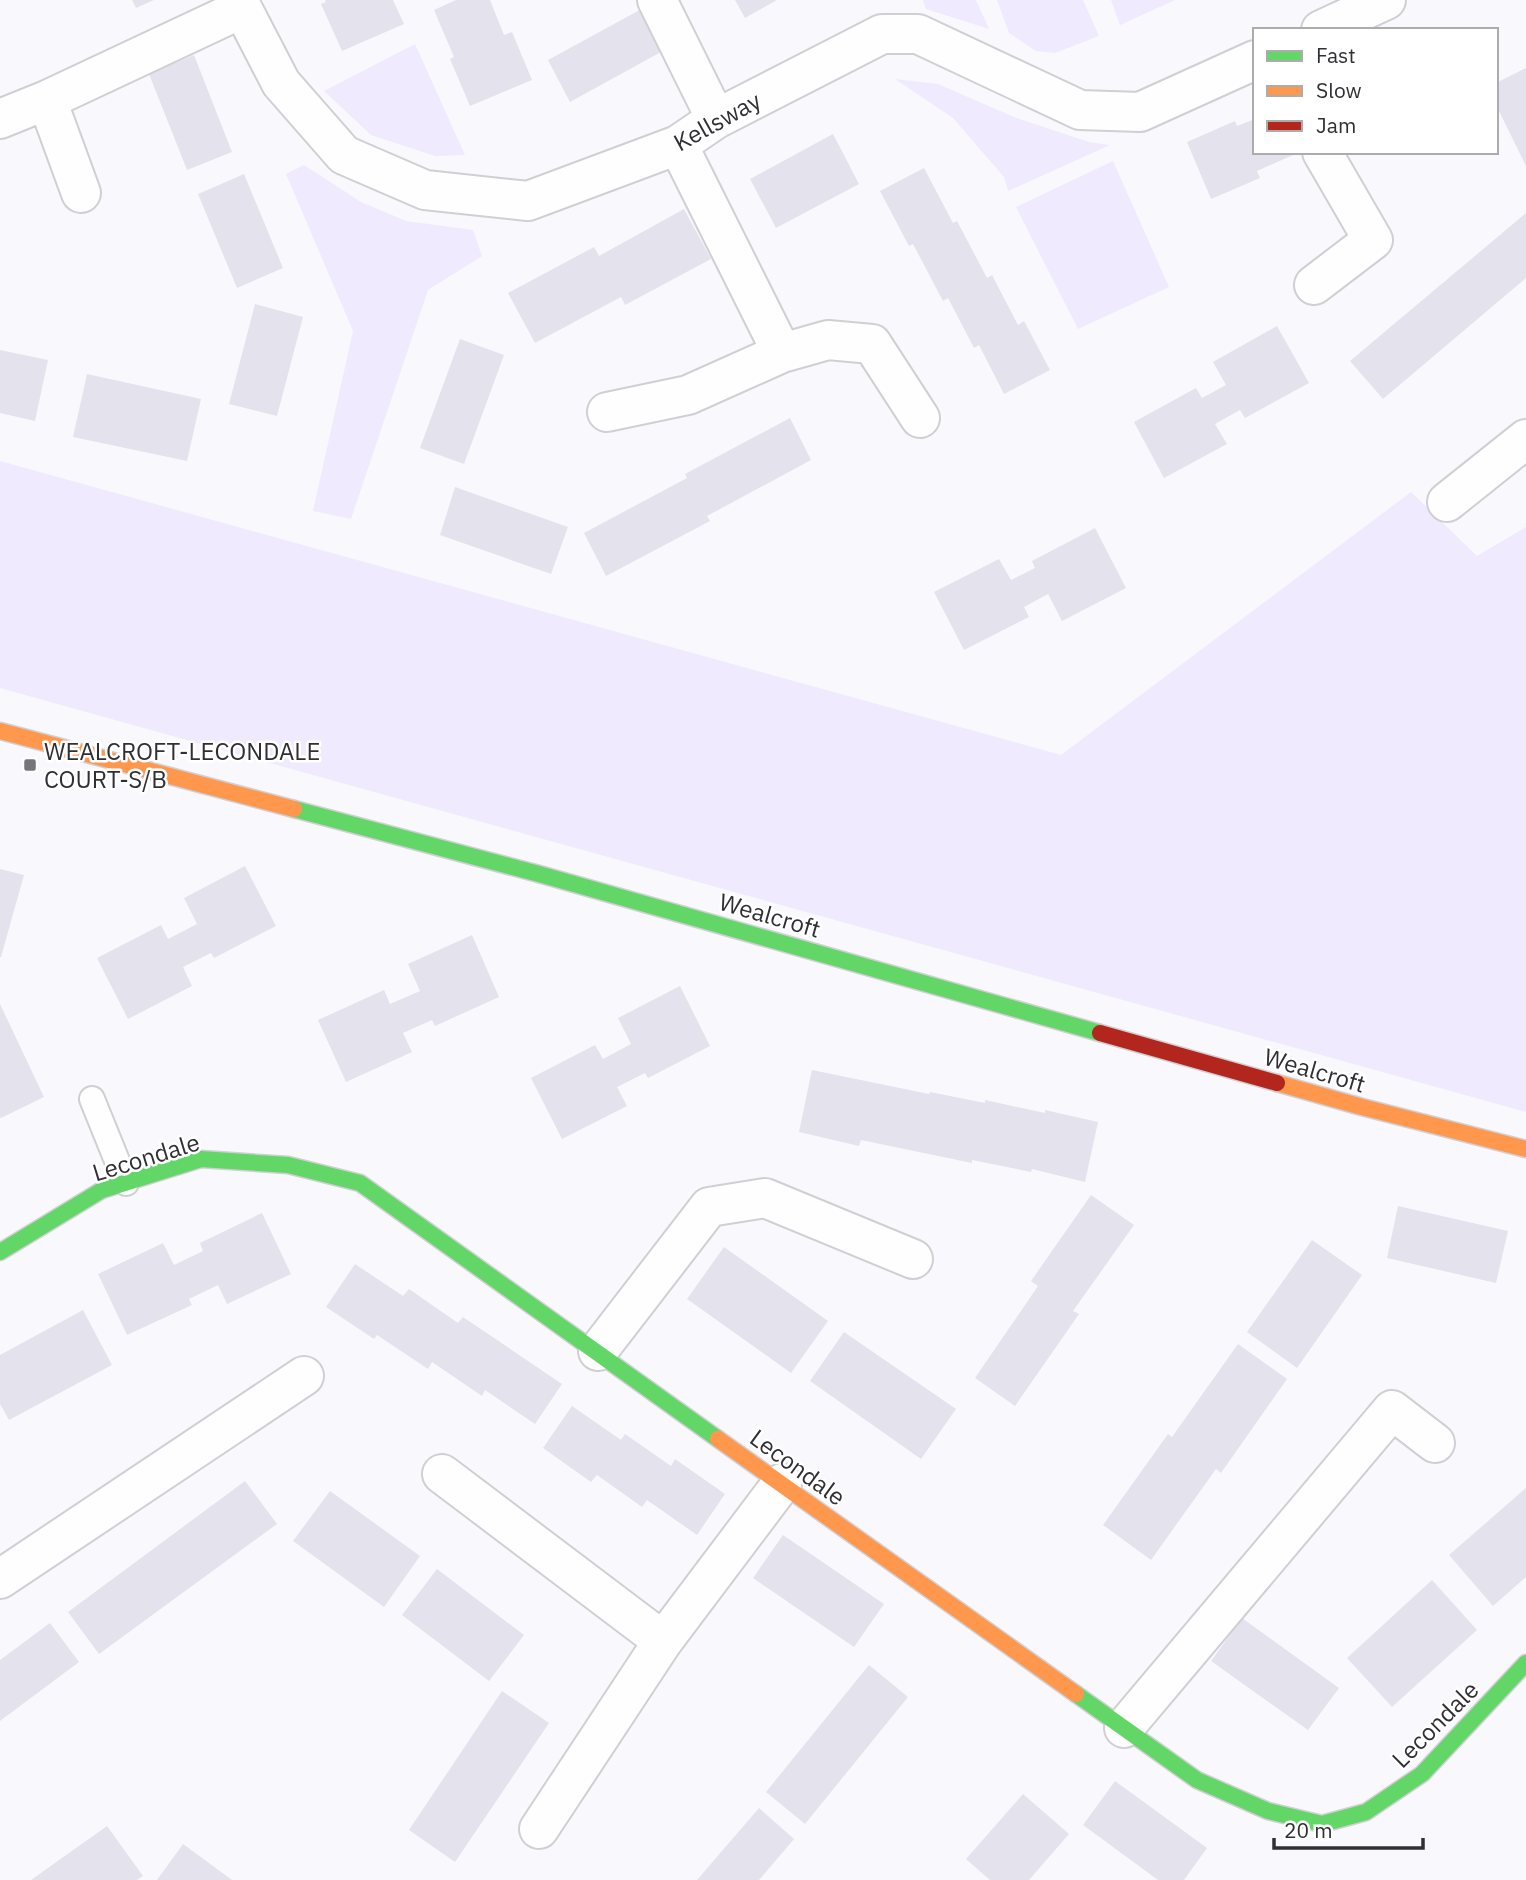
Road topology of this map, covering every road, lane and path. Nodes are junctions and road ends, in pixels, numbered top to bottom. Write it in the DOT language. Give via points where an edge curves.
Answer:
graph roads {
  1 [pos="657,0"];
  2 [pos="1386,0"];
  3 [pos="239,4"];
  4 [pos="1325,28"];
  5 [pos="1253,61"];
  6 [pos="47,100"];
  7 [pos="0,119"];
  8 [pos="716,119"];
  9 [pos="678,145"];
  10 [pos="1323,154"];
  11 [pos="81,193"];
  12 [pos="1314,285"];
  13 [pos="782,353"];
  14 [pos="607,412"];
  15 [pos="920,418"];
  16 [pos="1526,439"];
  17 [pos="1447,502"];
  18 [pos="0,731"];
  19 [pos="92,1099"];
  20 [pos="1526,1149"];
  21 [pos="126,1183"];
  22 [pos="0,1252"];
  23 [pos="913,1259"];
  24 [pos="598,1351"];
  25 [pos="304,1376"];
  26 [pos="1435,1443"];
  27 [pos="442,1474"];
  28 [pos="782,1483"];
  29 [pos="0,1578"];
  30 [pos="663,1641"];
  31 [pos="1526,1663"];
  32 [pos="1124,1728"];
  33 [pos="538,1829"];
  1 -- 8 [label="street"];
  2 -- 4 [label="street"];
  3 -- 6 [label="street"];
  3 -- 9 [label="street, Kellsway" via="281,83 344,155 425,190 528,201"];
  5 -- 8 [label="street, Kellsway" via="1140,112 1080,110 918,34 882,34"];
  6 -- 7 [label="street"];
  6 -- 11 [label="street"];
  8 -- 9 [label="street, Kellsway"];
  9 -- 13 [label="street"];
  10 -- 12 [label="street" via="1373,240"];
  13 -- 14 [label="street" via="688,396"];
  13 -- 15 [label="street" via="828,340 872,344"];
  16 -- 17 [label="street"];
  18 -- 20 [label="street, Wealcroft" via="539,874 1336,1100"];
  19 -- 21 [label="lane"];
  21 -- 22 [label="street, Lecondale" via="102,1190"];
  21 -- 24 [label="street, Lecondale" via="201,1159 288,1165 360,1183"];
  23 -- 24 [label="street" via="765,1198 709,1207"];
  24 -- 28 [label="street, Lecondale"];
  25 -- 29 [label="street"];
  26 -- 32 [label="street" via="1392,1409"];
  27 -- 30 [label="street"];
  28 -- 30 [label="street"];
  28 -- 32 [label="street, Lecondale"];
  30 -- 33 [label="street"];
  31 -- 32 [label="street, Lecondale" via="1422,1774 1366,1812 1322,1825 1269,1811 1197,1780"];
}
